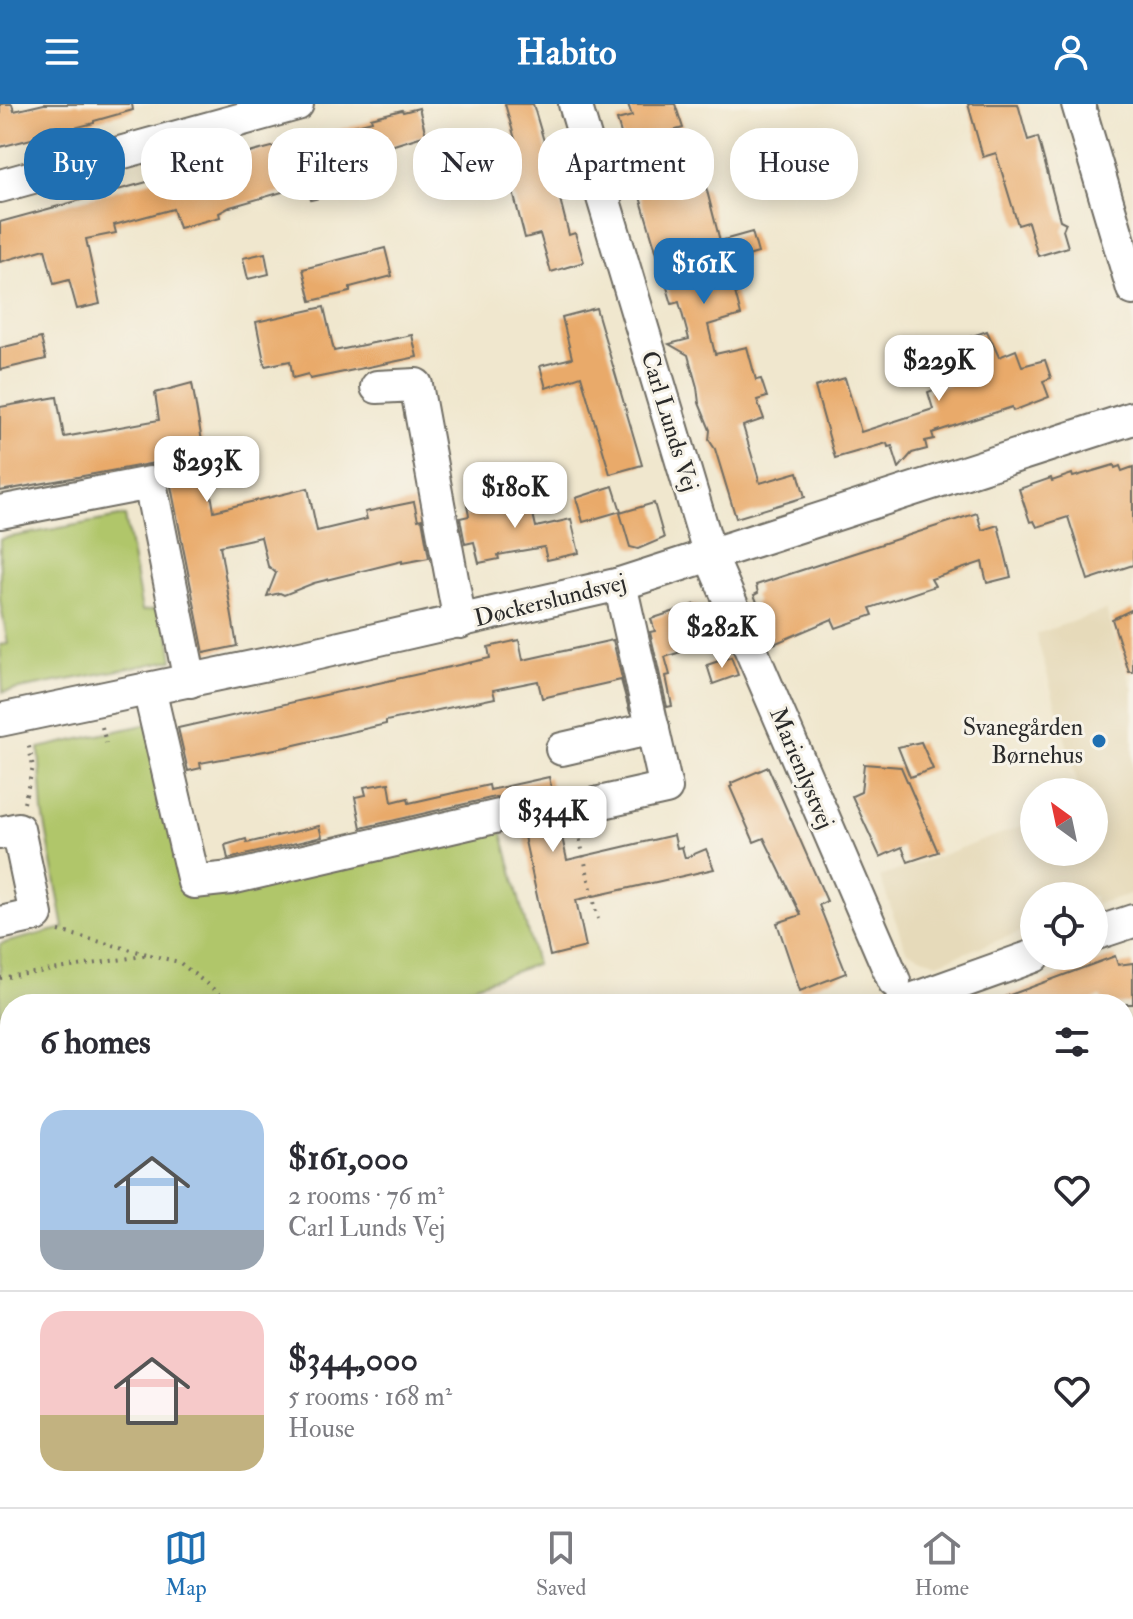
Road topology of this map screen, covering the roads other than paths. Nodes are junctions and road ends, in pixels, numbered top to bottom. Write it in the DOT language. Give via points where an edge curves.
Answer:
graph roads {
  1 [pos="297,104"];
  2 [pos="575,104"];
  3 [pos="1078,104"];
  4 [pos="0,186"];
  5 [pos="1133,289"];
  6 [pos="377,387"];
  7 [pos="1133,418"];
  8 [pos="0,512"];
  9 [pos="710,555"];
  10 [pos="620,584"];
  11 [pos="460,622"];
  12 [pos="190,681"];
  13 [pos="149,689"];
  14 [pos="1,713"];
  15 [pos="653,728"];
  16 [pos="562,749"];
  17 [pos="578,815"];
  18 [pos="499,816"];
  19 [pos="9,831"];
  20 [pos="1133,921"];
  21 [pos="0,923"];
  22 [pos="1108,929"];
  23 [pos="1020,960"];
  24 [pos="898,994"];
  25 [pos="906,994"];
  1 -- 4 [label="street"];
  2 -- 9 [label="street, Carl Lunds Vej"];
  3 -- 5 [label="street"];
  6 -- 11 [label="street" via="416,385"];
  7 -- 9 [label="street, Døckerslundsvej"];
  8 -- 12 [label="street" via="150,483"];
  9 -- 10 [label="street, Døckerslundsvej"];
  9 -- 24 [label="street, Marienlystvej"];
  10 -- 11 [label="street, Døckerslundsvej"];
  10 -- 15 [label="street"];
  11 -- 12 [label="street, Døckerslundsvej"];
  12 -- 13 [label="street, Døckerslundsvej"];
  13 -- 14 [label="street, Døckerslundsvej"];
  13 -- 18 [label="street" via="194,882"];
  15 -- 16 [label="street"];
  15 -- 17 [label="street" via="666,788"];
  19 -- 21 [label="street" via="36,915"];
  20 -- 22 [label="street"];
  23 -- 25 [label="street"];
}
